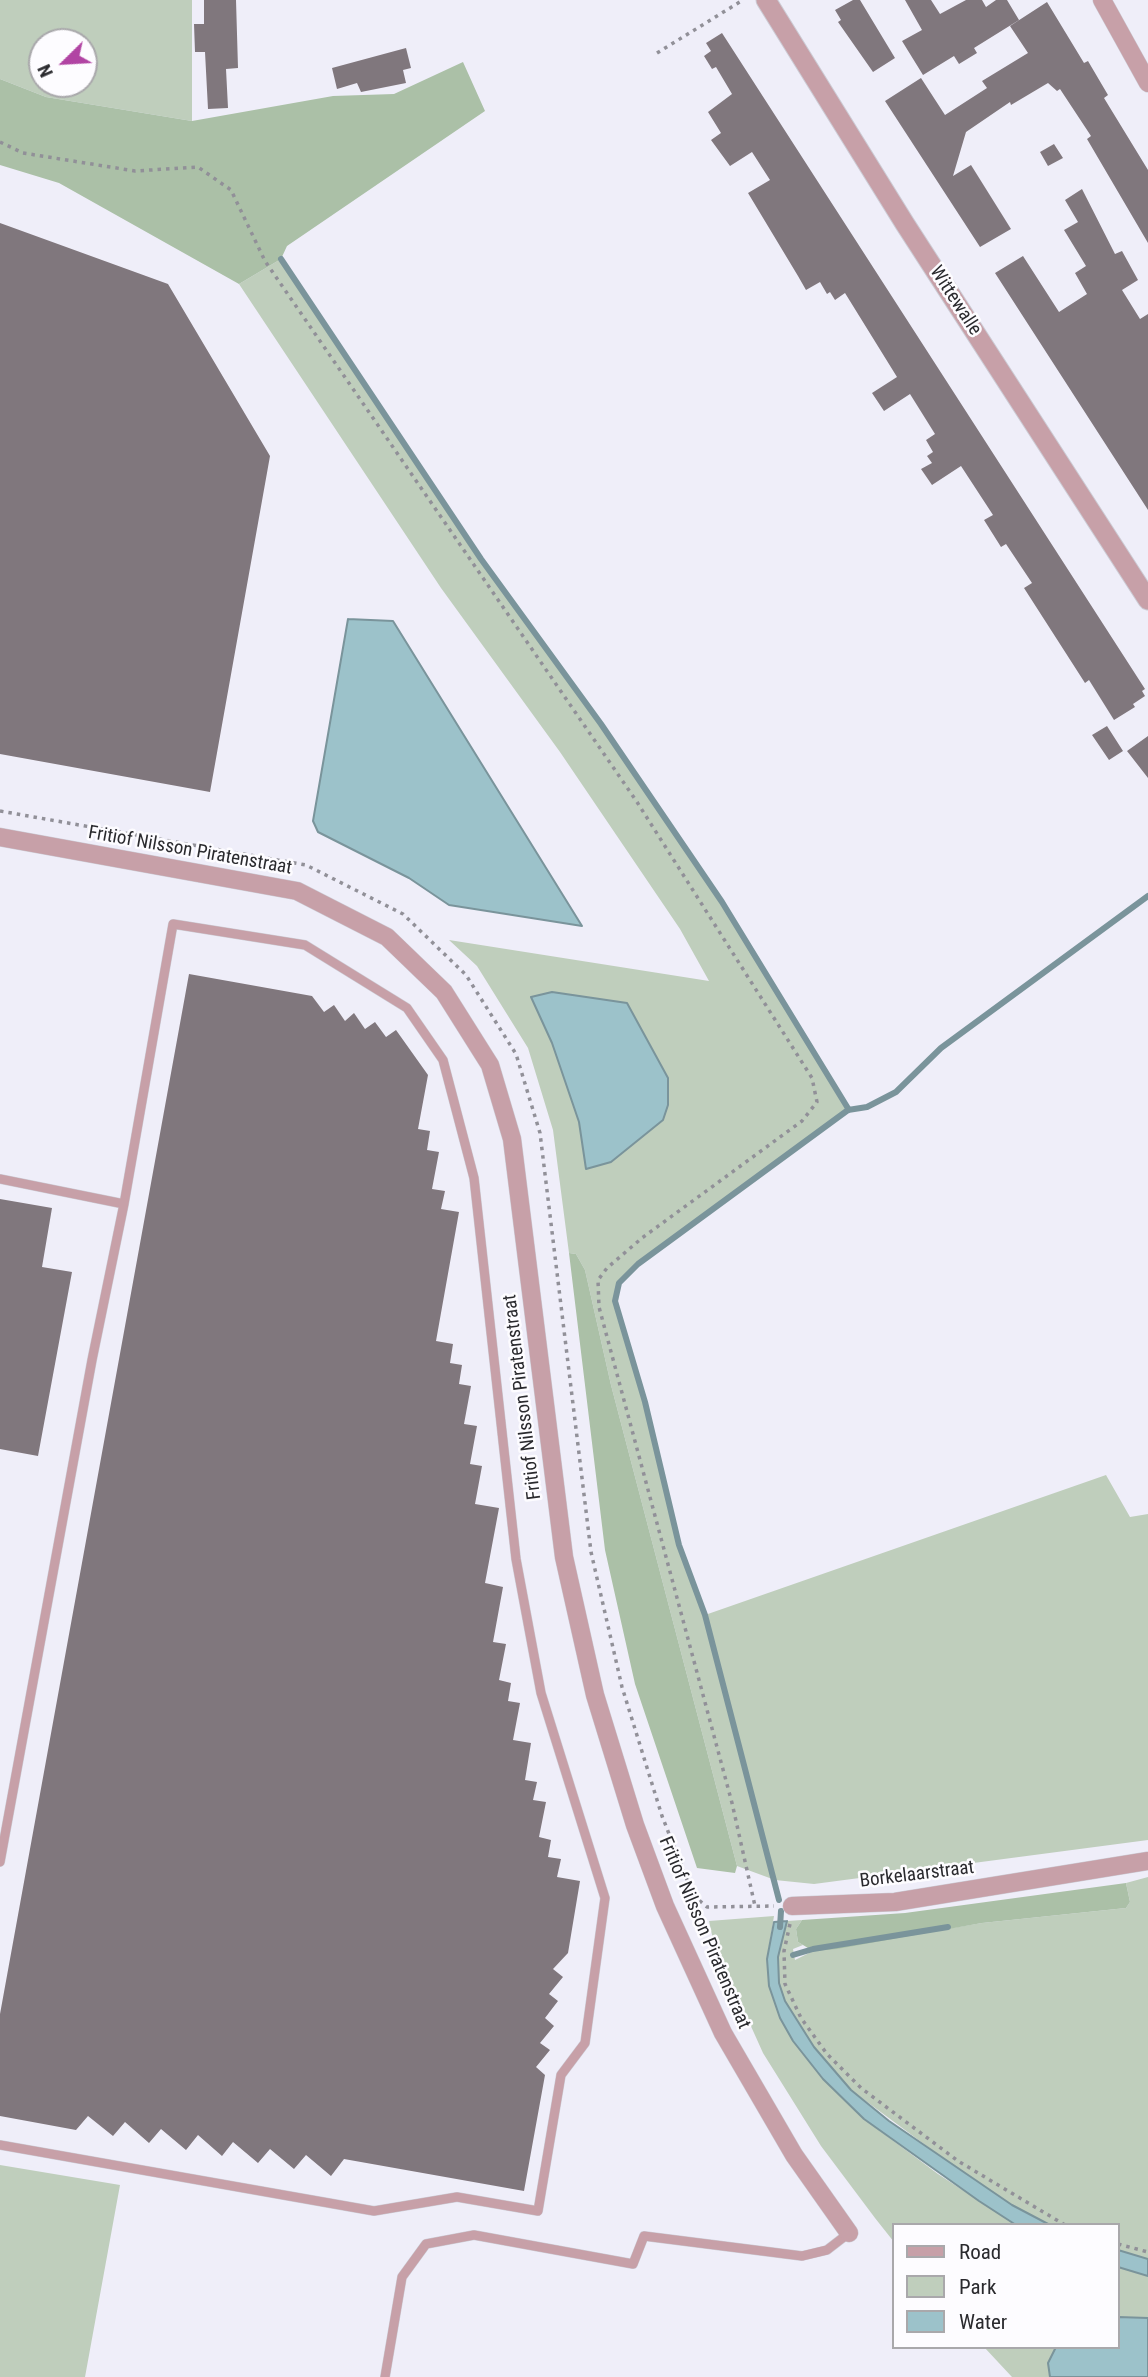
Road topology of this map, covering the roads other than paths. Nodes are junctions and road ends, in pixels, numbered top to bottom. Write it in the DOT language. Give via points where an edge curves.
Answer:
graph roads {
  1 [pos="766,0"];
  2 [pos="1102,0"];
  3 [pos="1148,83"];
  4 [pos="1148,600"];
  5 [pos="0,837"];
  6 [pos="0,1179"];
  7 [pos="124,1204"];
  8 [pos="1148,1861"];
  9 [pos="0,1862"];
  10 [pos="792,1906"];
  11 [pos="0,2145"];
  12 [pos="849,2234"];
  13 [pos="386,2377"];
  1 -- 4 [label="street, Wittewalle"];
  2 -- 3 [label="street"];
  5 -- 12 [label="street, Fritiof Nilsson Piratenstraat" via="298,891 387,937 444,992 490,1065 512,1139 564,1557 594,1695 661,1894 723,2033 794,2155"];
  6 -- 7 [label="lane"];
  7 -- 9 [label="lane"];
  7 -- 11 [label="lane" via="173,924 305,945 407,1008 443,1060 474,1178 516,1559 541,1693 605,1898 585,2043 561,2075 538,2211 457,2197 374,2211"];
  8 -- 10 [label="street, Borkelaarstraat" via="895,1902"];
  12 -- 13 [label="lane" via="827,2250 803,2256 644,2236 633,2264 474,2235 426,2244 402,2277"];
}
